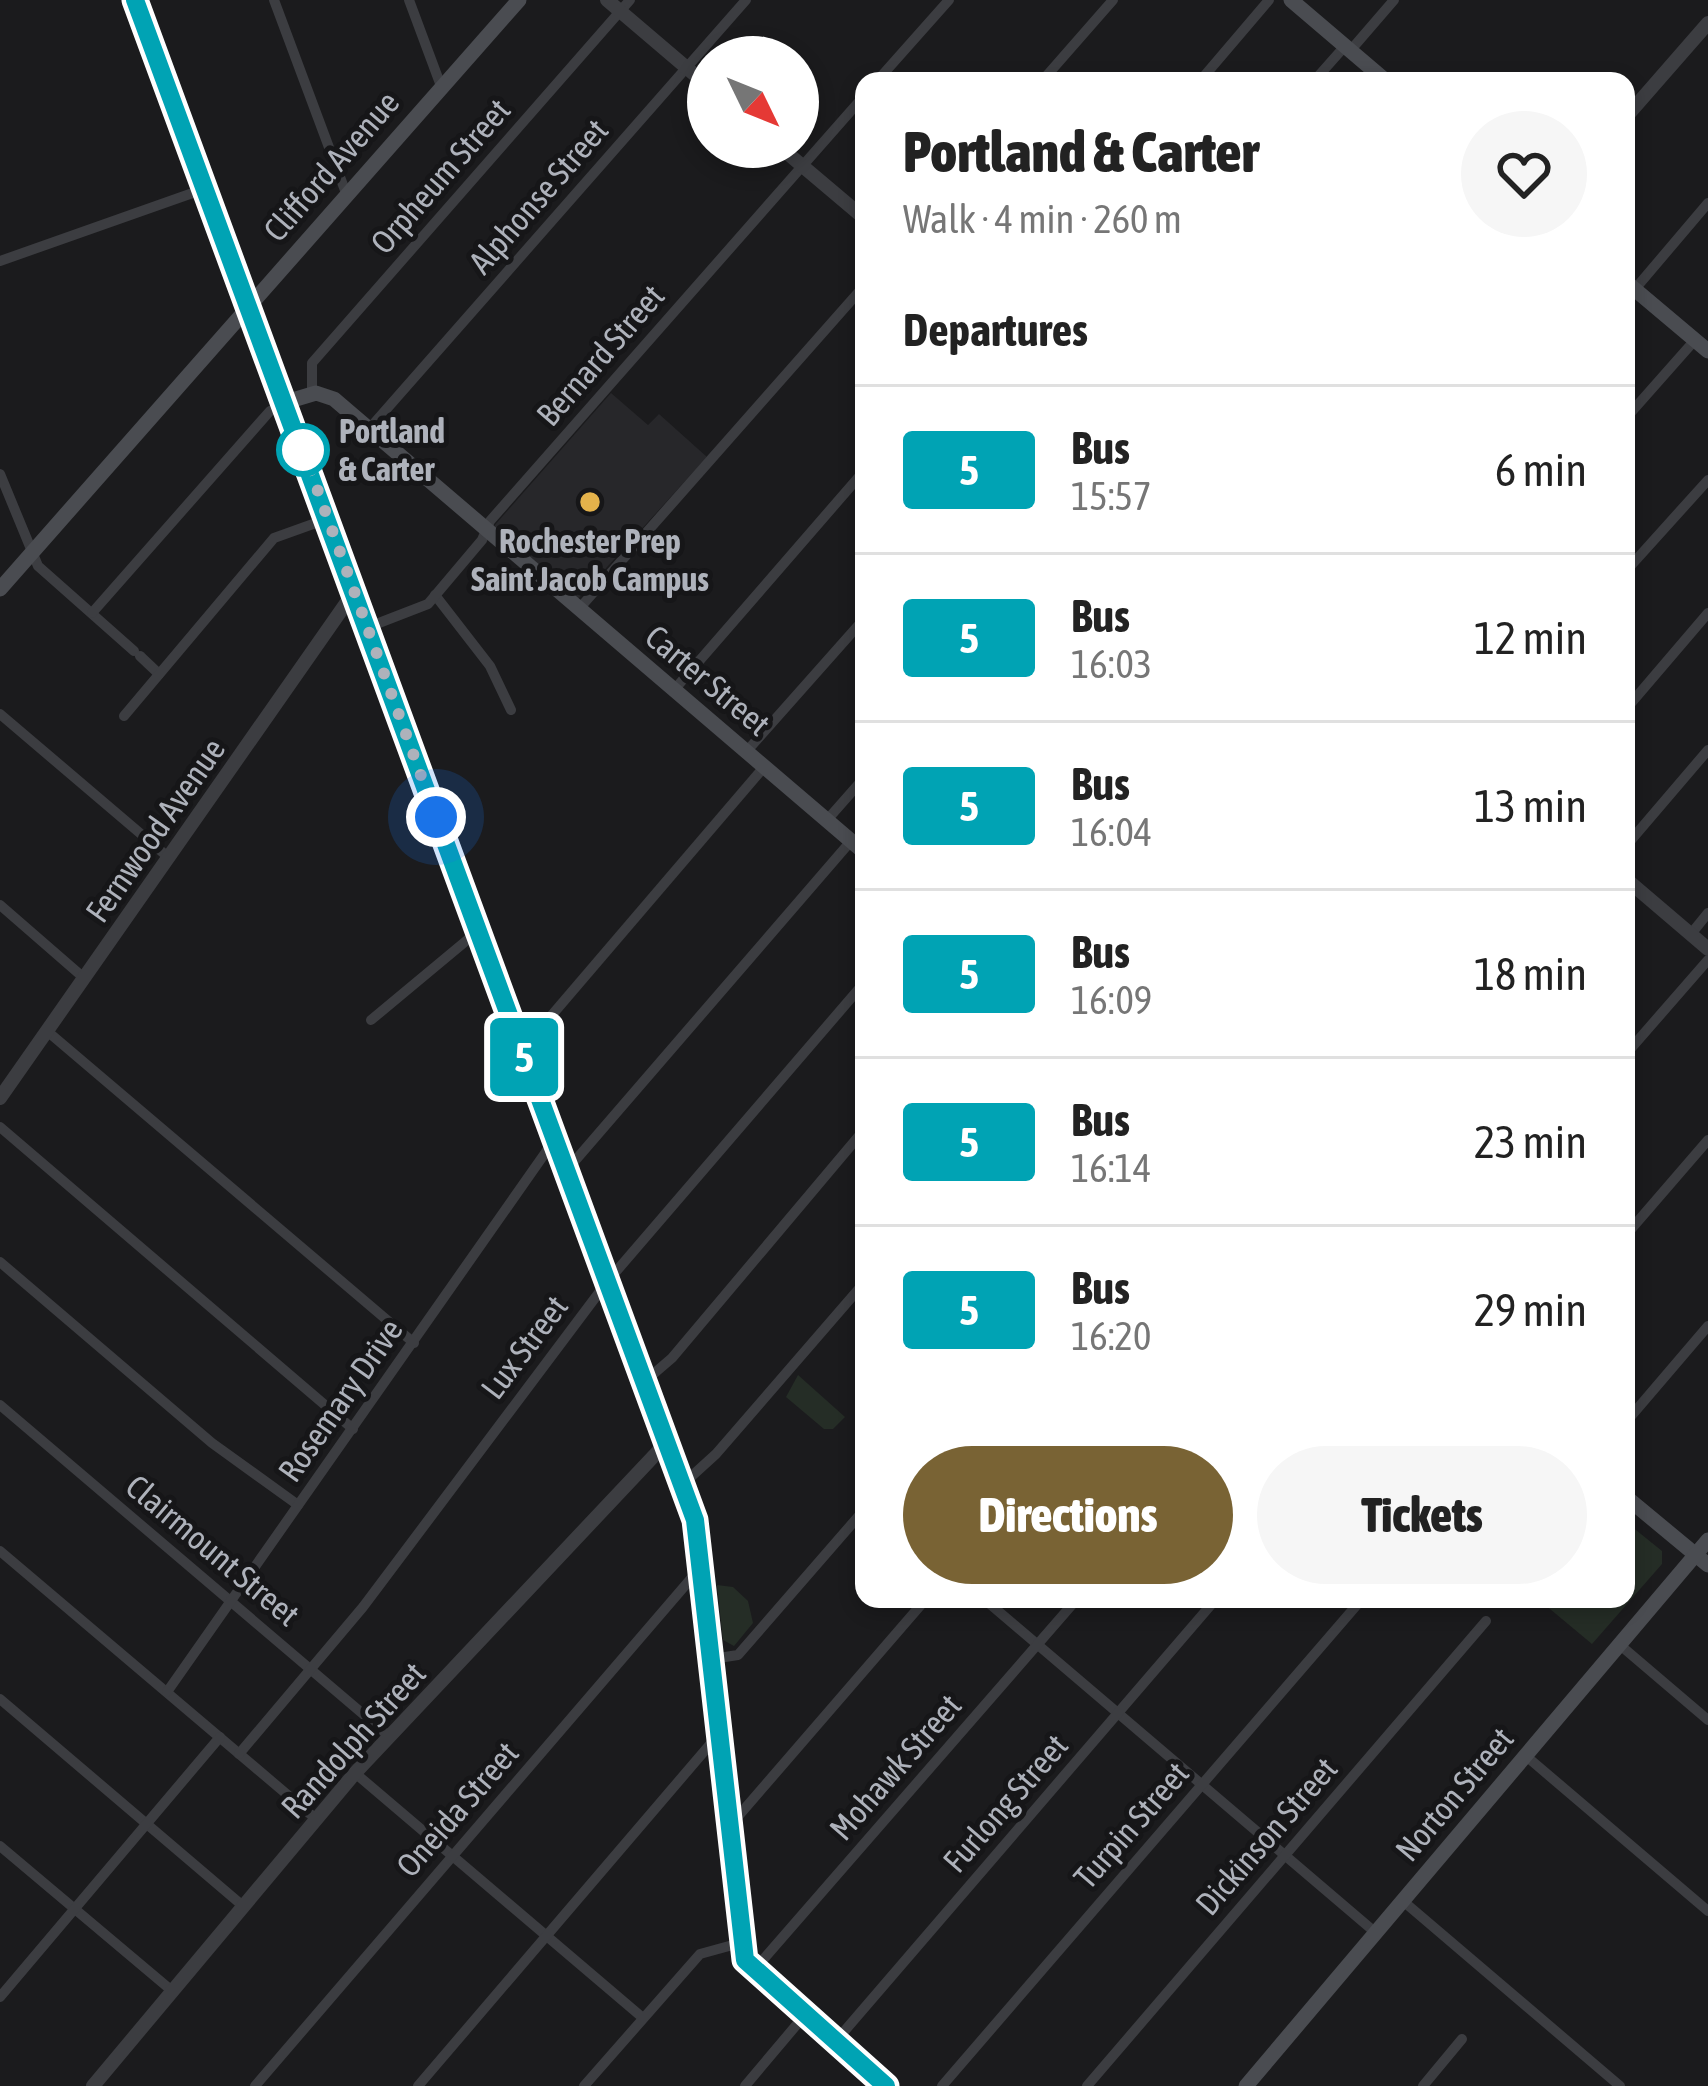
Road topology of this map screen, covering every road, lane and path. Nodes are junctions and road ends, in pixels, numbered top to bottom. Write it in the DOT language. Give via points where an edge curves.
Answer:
graph roads {
  1 [pos="134,0"];
  2 [pos="274,0"];
  3 [pos="409,0"];
  4 [pos="519,0"];
  5 [pos="746,0"];
  6 [pos="949,0"];
  7 [pos="1113,0"];
  8 [pos="1269,0"];
  9 [pos="1292,0"];
  10 [pos="1394,0"];
  11 [pos="619,4"];
  12 [pos="1708,22"];
  13 [pos="1347,48"];
  14 [pos="686,68"];
  15 [pos="885,72"];
  16 [pos="1050,72"];
  17 [pos="1208,72"];
  18 [pos="1323,72"];
  19 [pos="1375,72"];
  20 [pos="441,86"];
  21 [pos="855,106"];
  22 [pos="1635,107"];
  23 [pos="819,147"];
  24 [pos="800,168"];
  25 [pos="804,168"];
  26 [pos="204,189"];
  27 [pos="346,193"];
  28 [pos="1708,203"];
  29 [pos="855,210"];
  30 [pos="0,261"];
  31 [pos="1635,281"];
  32 [pos="1635,290"];
  33 [pos="855,296"];
  34 [pos="250,304"];
  35 [pos="1701,346"];
  36 [pos="311,394"];
  37 [pos="286,401"];
  38 [pos="1635,409"];
  39 [pos="370,429"];
  40 [pos="0,474"];
  41 [pos="1708,480"];
  42 [pos="855,481"];
  43 [pos="327,519"];
  44 [pos="486,531"];
  45 [pos="33,552"];
  46 [pos="1635,561"];
  47 [pos="0,590"];
  48 [pos="354,592"];
  49 [pos="435,596"];
  50 [pos="578,610"];
  51 [pos="92,613"];
  52 [pos="1708,613"];
  53 [pos="366,628"];
  54 [pos="855,629"];
  55 [pos="159,674"];
  56 [pos="674,690"];
  57 [pos="1635,698"];
  58 [pos="511,710"];
  59 [pos="0,713"];
  60 [pos="124,716"];
  61 [pos="1708,750"];
  62 [pos="746,752"];
  63 [pos="764,767"];
  64 [pos="855,788"];
  65 [pos="827,820"];
  66 [pos="1635,835"];
  67 [pos="855,843"];
  68 [pos="855,849"];
  69 [pos="169,857"];
  70 [pos="1635,887"];
  71 [pos="0,905"];
  72 [pos="1708,914"];
  73 [pos="478,931"];
  74 [pos="1691,934"];
  75 [pos="1708,949"];
  76 [pos="1708,960"];
  77 [pos="84,978"];
  78 [pos="855,993"];
  79 [pos="371,1021"];
  80 [pos="47,1031"];
  81 [pos="1635,1044"];
  82 [pos="522,1050"];
  83 [pos="0,1098"];
  84 [pos="0,1126"];
  85 [pos="555,1139"];
  86 [pos="1708,1140"];
  87 [pos="855,1141"];
  88 [pos="567,1171"];
  89 [pos="1635,1225"];
  90 [pos="0,1262"];
  91 [pos="607,1282"];
  92 [pos="855,1293"];
  93 [pos="1708,1326"];
  94 [pos="414,1342"];
  95 [pos="644,1382"];
  96 [pos="0,1405"];
  97 [pos="1635,1411"];
  98 [pos="353,1429"];
  99 [pos="667,1442"];
  100 [pos="683,1484"];
  101 [pos="1635,1504"];
  102 [pos="298,1505"];
  103 [pos="855,1520"];
  104 [pos="1708,1540"];
  105 [pos="0,1552"];
  106 [pos="1702,1560"];
  107 [pos="700,1567"];
  108 [pos="231,1601"];
  109 [pos="918,1608"];
  110 [pos="995,1608"];
  111 [pos="1069,1608"];
  112 [pos="1208,1608"];
  113 [pos="1354,1608"];
  114 [pos="1486,1621"];
  115 [pos="1038,1644"];
  116 [pos="1620,1645"];
  117 [pos="712,1658"];
  118 [pos="310,1669"];
  119 [pos="167,1692"];
  120 [pos="0,1699"];
  121 [pos="1118,1713"];
  122 [pos="1708,1720"];
  123 [pos="718,1735"];
  124 [pos="220,1737"];
  125 [pos="390,1737"];
  126 [pos="239,1754"];
  127 [pos="1526,1756"];
  128 [pos="356,1773"];
  129 [pos="1202,1785"];
  130 [pos="316,1819"];
  131 [pos="146,1824"];
  132 [pos="728,1828"];
  133 [pos="0,1846"];
  134 [pos="452,1855"];
  135 [pos="1285,1856"];
  136 [pos="1403,1901"];
  137 [pos="243,1906"];
  138 [pos="74,1909"];
  139 [pos="1708,1911"];
  140 [pos="1376,1933"];
  141 [pos="547,1936"];
  142 [pos="740,1943"];
  143 [pos="752,1971"];
  144 [pos="171,1990"];
  145 [pos="0,1997"];
  146 [pos="804,2016"];
  147 [pos="643,2018"];
  148 [pos="1462,2039"];
  149 [pos="835,2042"];
  150 [pos="1427,2081"];
  151 [pos="1252,2084"];
  152 [pos="92,2086"];
  153 [pos="255,2086"];
  154 [pos="418,2086"];
  155 [pos="584,2086"];
  156 [pos="745,2086"];
  157 [pos="886,2086"];
  158 [pos="942,2086"];
  159 [pos="1087,2086"];
  160 [pos="1443,2086"];
  161 [pos="1620,2086"];
  1 -- 26 [label="main road"];
  2 -- 27 [label="street"];
  3 -- 20 [label="street"];
  4 -- 20 [label="main road, Clifford Avenue"];
  5 -- 14 [label="street, Alphonse Street"];
  6 -- 15 [label="street"];
  7 -- 16 [label="street"];
  8 -- 17 [label="street"];
  9 -- 13 [label="main road"];
  10 -- 13 [label="street"];
  11 -- 14 [label="street"];
  11 -- 36 [label="street, Orpheum Street" via="310,365"];
  12 -- 22 [label="street"];
  13 -- 18 [label="street"];
  13 -- 19 [label="main road"];
  14 -- 39 [label="street, Alphonse Street"];
  20 -- 27 [label="main road, Clifford Avenue"];
  21 -- 23 [label="street, Bernard Street"];
  24 -- 44 [label="street, Bernard Street"];
  25 -- 29 [label="street"];
  26 -- 30 [label="street"];
  26 -- 34 [label="main road"];
  27 -- 34 [label="main road, Clifford Avenue"];
  28 -- 31 [label="street"];
  32 -- 35 [label="main road"];
  33 -- 50 [label="street"];
  34 -- 37 [label="main road"];
  34 -- 45 [label="main road, Clifford Avenue"];
  35 -- 38 [label="street"];
  36 -- 37 [label="main road"];
  36 -- 39 [label="main road, Carter Street" via="329,396"];
  37 -- 43 [label="main road"];
  37 -- 51 [label="street"];
  39 -- 44 [label="main road, Carter Street"];
  40 -- 45 [label="street"];
  41 -- 46 [label="street"];
  42 -- 56 [label="street"];
  43 -- 48 [label="main road"];
  43 -- 55 [label="street" via="274,538"];
  44 -- 49 [label="street, Bernard Street"];
  44 -- 50 [label="main road, Carter Street"];
  45 -- 47 [label="main road, Clifford Avenue"];
  45 -- 51 [label="street" via="38,566"];
  48 -- 53 [label="main road"];
  48 -- 69 [label="street, Fernwood Avenue"];
  49 -- 53 [label="street, Bernard Street"];
  49 -- 58 [label="street" via="490,666"];
  50 -- 56 [label="main road, Carter Street"];
  51 -- 55 [label="street"];
  52 -- 57 [label="street"];
  53 -- 73 [label="main road"];
  54 -- 62 [label="street"];
  55 -- 60 [label="street"];
  56 -- 62 [label="main road, Carter Street"];
  59 -- 69 [label="street"];
  61 -- 66 [label="street"];
  62 -- 63 [label="main road, Carter Street"];
  63 -- 65 [label="main road, Carter Street"];
  63 -- 82 [label="street"];
  64 -- 65 [label="street"];
  65 -- 67 [label="main road, Carter Street"];
  68 -- 88 [label="street"];
  69 -- 77 [label="street, Fernwood Avenue"];
  70 -- 74 [label="street"];
  71 -- 77 [label="street"];
  72 -- 74 [label="street"];
  73 -- 79 [label="street"];
  73 -- 82 [label="main road"];
  74 -- 75 [label="street"];
  76 -- 81 [label="street"];
  77 -- 80 [label="street, Fernwood Avenue"];
  78 -- 91 [label="street, Lux Street"];
  80 -- 83 [label="street, Fernwood Avenue"];
  80 -- 94 [label="street"];
  82 -- 85 [label="main road"];
  84 -- 98 [label="street"];
  85 -- 88 [label="main road"];
  85 -- 94 [label="street, Rosemary Drive"];
  86 -- 89 [label="street"];
  87 -- 95 [label="street"];
  88 -- 91 [label="main road"];
  90 -- 102 [label="street" via="212,1443"];
  91 -- 95 [label="main road"];
  91 -- 118 [label="street, Lux Street"];
  92 -- 100 [label="street"];
  93 -- 97 [label="street"];
  94 -- 98 [label="street, Rosemary Drive"];
  95 -- 99 [label="main road"];
  96 -- 108 [label="street, Clairmount Street"];
  98 -- 102 [label="street, Rosemary Drive"];
  99 -- 100 [label="main road"];
  99 -- 125 [label="street, Randolph Street"];
  100 -- 107 [label="main road"];
  101 -- 106 [label="main road"];
  102 -- 108 [label="street, Rosemary Drive"];
  103 -- 117 [label="street" via="738,1655"];
  104 -- 106 [label="main road, Norton Street"];
  105 -- 119 [label="street"];
  106 -- 116 [label="main road, Norton Street"];
  107 -- 117 [label="main road"];
  107 -- 134 [label="street, Oneida Street"];
  108 -- 118 [label="street, Clairmount Street"];
  108 -- 119 [label="street, Rosemary Drive"];
  109 -- 132 [label="street"];
  110 -- 115 [label="street"];
  111 -- 115 [label="street, Mohawk Street"];
  112 -- 121 [label="street, Furlong Street"];
  113 -- 129 [label="street, Turpin Street"];
  114 -- 135 [label="street, Dickinson Street"];
  115 -- 121 [label="street"];
  115 -- 143 [label="street, Mohawk Street"];
  116 -- 122 [label="street"];
  116 -- 127 [label="main road, Norton Street"];
  117 -- 123 [label="main road"];
  118 -- 125 [label="street, Clairmount Street"];
  118 -- 126 [label="street, Lux Street"];
  119 -- 124 [label="street"];
  120 -- 131 [label="street"];
  121 -- 129 [label="street"];
  121 -- 149 [label="street, Furlong Street"];
  123 -- 132 [label="main road"];
  123 -- 141 [label="street"];
  124 -- 126 [label="street"];
  124 -- 131 [label="street"];
  125 -- 128 [label="street, Randolph Street"];
  126 -- 130 [label="street"];
  127 -- 136 [label="main road, Norton Street"];
  127 -- 139 [label="street"];
  128 -- 130 [label="street, Randolph Street"];
  128 -- 134 [label="street"];
  129 -- 135 [label="street"];
  129 -- 158 [label="street, Turpin Street"];
  130 -- 137 [label="street, Randolph Street"];
  131 -- 137 [label="street"];
  131 -- 138 [label="street"];
  132 -- 142 [label="main road"];
  133 -- 138 [label="street"];
  134 -- 141 [label="street"];
  134 -- 153 [label="street, Oneida Street"];
  135 -- 140 [label="street"];
  135 -- 159 [label="street, Dickinson Street"];
  136 -- 140 [label="main road, Norton Street"];
  136 -- 161 [label="street"];
  137 -- 144 [label="street, Randolph Street"];
  138 -- 144 [label="street"];
  138 -- 145 [label="street"];
  140 -- 151 [label="main road, Norton Street"];
  141 -- 147 [label="street"];
  141 -- 154 [label="street"];
  142 -- 143 [label="main road"];
  142 -- 147 [label="street" via="700,1954"];
  143 -- 146 [label="main road"];
  144 -- 152 [label="street, Randolph Street"];
  146 -- 149 [label="main road"];
  146 -- 156 [label="street"];
  147 -- 155 [label="street"];
  148 -- 150 [label="street"];
  149 -- 157 [label="main road"];
  150 -- 160 [label="street"];
}
